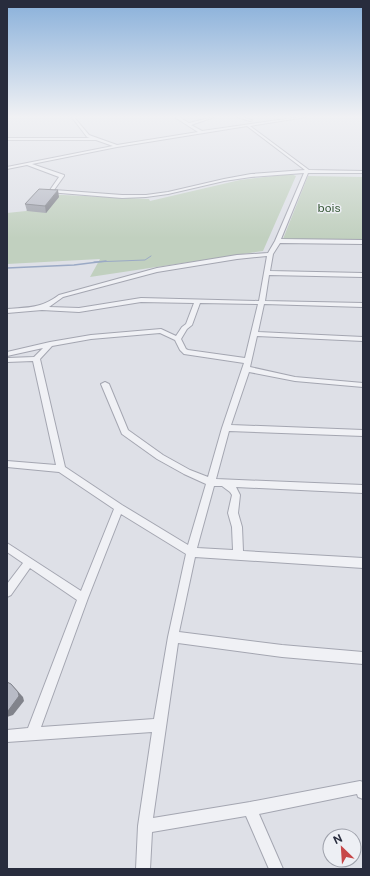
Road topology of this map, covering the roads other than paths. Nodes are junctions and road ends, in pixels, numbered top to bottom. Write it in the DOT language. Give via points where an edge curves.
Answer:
graph roads {
  1 [pos="63,157"];
  2 [pos="289,157"];
  3 [pos="28,164"];
  4 [pos="7,168"];
  5 [pos="307,170"];
  6 [pos="363,172"];
  7 [pos="44,191"];
  8 [pos="51,192"];
  9 [pos="278,241"];
  10 [pos="363,242"];
  11 [pos="270,254"];
  12 [pos="267,273"];
  13 [pos="363,275"];
  14 [pos="198,301"];
  15 [pos="262,302"];
  16 [pos="363,305"];
  17 [pos="41,308"];
  18 [pos="7,311"];
  19 [pos="184,328"];
  20 [pos="161,331"];
  21 [pos="255,334"];
  22 [pos="178,339"];
  23 [pos="363,339"];
  24 [pos="50,344"];
  25 [pos="7,354"];
  26 [pos="36,359"];
  27 [pos="7,360"];
  28 [pos="246,365"];
  29 [pos="105,384"];
  30 [pos="363,385"];
  31 [pos="226,428"];
  32 [pos="363,433"];
  33 [pos="7,464"];
  34 [pos="61,469"];
  35 [pos="210,482"];
  36 [pos="224,482"];
  37 [pos="363,489"];
  38 [pos="119,508"];
  39 [pos="7,547"];
  40 [pos="190,552"];
  41 [pos="238,554"];
  42 [pos="28,562"];
  43 [pos="363,563"];
  44 [pos="7,592"];
  45 [pos="83,598"];
  46 [pos="173,637"];
  47 [pos="363,658"];
  48 [pos="159,725"];
  49 [pos="32,734"];
  50 [pos="7,736"];
  51 [pos="362,789"];
  52 [pos="250,808"];
  53 [pos="145,826"];
  54 [pos="143,869"];
  55 [pos="276,869"];
  1 -- 3 [label="street"];
  2 -- 5 [label="street"];
  3 -- 4 [label="street"];
  3 -- 8 [label="street" via="62,176"];
  5 -- 6 [label="street"];
  5 -- 8 [label="street" via="235,178 146,196"];
  5 -- 9 [label="street"];
  7 -- 8 [label="street"];
  9 -- 10 [label="street"];
  9 -- 11 [label="street"];
  11 -- 12 [label="street"];
  11 -- 17 [label="street" via="158,270 98,284 61,296"];
  12 -- 13 [label="street"];
  12 -- 15 [label="street"];
  14 -- 15 [label="street"];
  14 -- 17 [label="street" via="141,300 78,310"];
  14 -- 19 [label="street" via="189,325"];
  15 -- 16 [label="street"];
  15 -- 21 [label="street"];
  17 -- 18 [label="street"];
  19 -- 20 [label="street"];
  19 -- 22 [label="street"];
  20 -- 22 [label="street"];
  20 -- 24 [label="street" via="91,337"];
  21 -- 23 [label="street"];
  21 -- 28 [label="street"];
  22 -- 28 [label="street" via="186,352"];
  24 -- 25 [label="street"];
  24 -- 26 [label="street"];
  26 -- 27 [label="street"];
  26 -- 34 [label="street"];
  28 -- 30 [label="street" via="295,379"];
  28 -- 31 [label="street"];
  29 -- 35 [label="street" via="126,432 160,457"];
  31 -- 32 [label="street"];
  31 -- 35 [label="street"];
  33 -- 34 [label="street"];
  34 -- 38 [label="street"];
  35 -- 36 [label="street"];
  35 -- 40 [label="street"];
  36 -- 37 [label="street"];
  36 -- 41 [label="street" via="236,495 234,513"];
  38 -- 40 [label="street"];
  38 -- 45 [label="street"];
  39 -- 42 [label="street"];
  40 -- 41 [label="street"];
  40 -- 46 [label="street"];
  41 -- 43 [label="street"];
  42 -- 44 [label="street"];
  42 -- 45 [label="street"];
  45 -- 49 [label="street"];
  46 -- 47 [label="street"];
  46 -- 48 [label="street"];
  48 -- 49 [label="street"];
  48 -- 53 [label="street"];
  49 -- 50 [label="street"];
  51 -- 52 [label="street"];
  52 -- 53 [label="street"];
  52 -- 55 [label="street"];
  53 -- 54 [label="street"];
}
